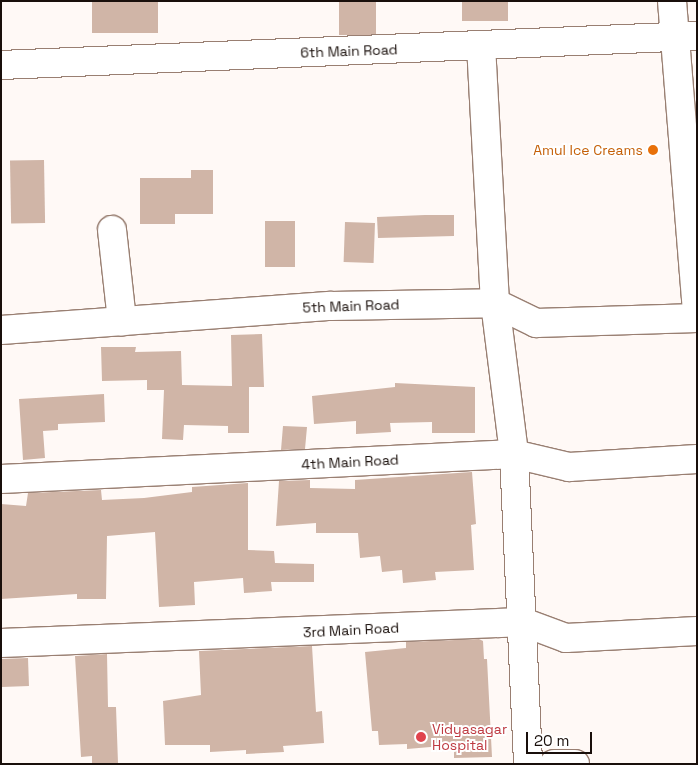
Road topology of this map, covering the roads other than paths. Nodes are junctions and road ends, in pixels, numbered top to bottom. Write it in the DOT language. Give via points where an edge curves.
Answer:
graph roads {
  1 [pos="672,1"];
  2 [pos="685,36"];
  3 [pos="481,45"];
  4 [pos="1,65"];
  5 [pos="112,230"];
  6 [pos="495,303"];
  7 [pos="697,316"];
  8 [pos="122,321"];
  9 [pos="1,330"];
  10 [pos="514,454"];
  11 [pos="697,459"];
  12 [pos="1,479"];
  13 [pos="523,622"];
  14 [pos="697,631"];
  15 [pos="1,643"];
  16 [pos="528,764"];
  17 [pos="554,764"];
  18 [pos="575,764"];
  1 -- 2 [label="street"];
  2 -- 3 [label="street, 6th Main Road"];
  2 -- 7 [label="street"];
  3 -- 4 [label="street, 6th Main Road"];
  3 -- 6 [label="street"];
  5 -- 8 [label="street"];
  6 -- 7 [label="street, 5th Main Road" via="536,323"];
  6 -- 8 [label="street, 5th Main Road" via="331,306"];
  6 -- 10 [label="street"];
  8 -- 9 [label="street, 5th Main Road"];
  10 -- 11 [label="street, 4th Main Road" via="569,467"];
  10 -- 12 [label="street, 4th Main Road"];
  10 -- 13 [label="street" via="518,590"];
  13 -- 14 [label="street, 3rd Main Road" via="566,638"];
  13 -- 15 [label="street, 3rd Main Road"];
  13 -- 16 [label="street"];
  17 -- 18 [label="street"];
}
